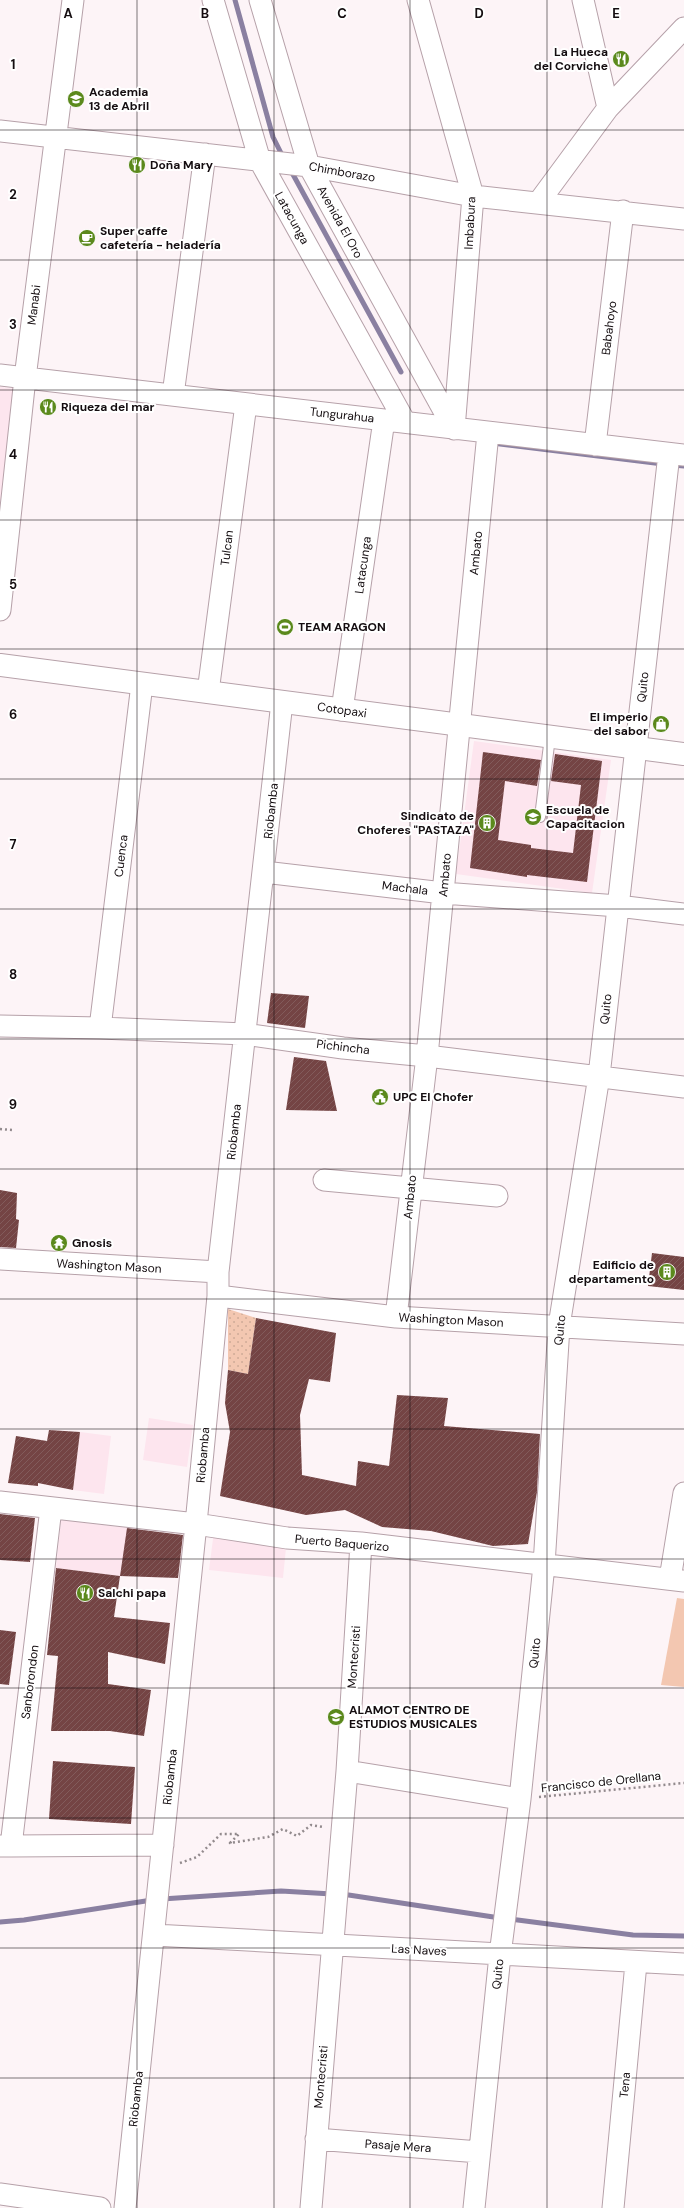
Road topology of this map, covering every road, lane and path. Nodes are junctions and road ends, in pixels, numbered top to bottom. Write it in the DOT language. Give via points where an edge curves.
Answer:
graph roads {
  1 [pos="73,0"];
  2 [pos="214,0"];
  3 [pos="260,0"];
  4 [pos="418,0"];
  5 [pos="583,0"];
  6 [pos="684,28"];
  7 [pos="608,108"];
  8 [pos="0,131"];
  9 [pos="54,136"];
  10 [pos="205,154"];
  11 [pos="264,161"];
  12 [pos="304,166"];
  13 [pos="473,196"];
  14 [pos="538,202"];
  15 [pos="623,211"];
  16 [pos="684,219"];
  17 [pos="0,375"];
  18 [pos="25,378"];
  19 [pos="172,395"];
  20 [pos="246,404"];
  21 [pos="384,420"];
  22 [pos="405,422"];
  23 [pos="454,429"];
  24 [pos="487,440"];
  25 [pos="595,445"];
  26 [pos="674,455"];
  27 [pos="0,610"];
  28 [pos="0,665"];
  29 [pos="142,684"];
  30 [pos="208,692"];
  31 [pos="282,702"];
  32 [pos="342,710"];
  33 [pos="459,726"];
  34 [pos="550,737"];
  35 [pos="636,748"];
  36 [pos="684,754"];
  37 [pos="540,816"];
  38 [pos="264,872"];
  39 [pos="443,893"];
  40 [pos="618,906"];
  41 [pos="684,914"];
  42 [pos="0,1026"];
  43 [pos="100,1028"];
  44 [pos="245,1034"];
  45 [pos="427,1056"];
  46 [pos="599,1076"];
  47 [pos="684,1087"];
  48 [pos="0,1128"];
  49 [pos="12,1130"];
  50 [pos="324,1180"];
  51 [pos="411,1188"];
  52 [pos="497,1196"];
  53 [pos="0,1260"];
  54 [pos="218,1272"];
  55 [pos="218,1296"];
  56 [pos="396,1317"];
  57 [pos="560,1326"];
  58 [pos="684,1334"];
  59 [pos="684,1493"];
  60 [pos="0,1502"];
  61 [pos="51,1508"];
  62 [pos="196,1524"];
  63 [pos="361,1543"];
  64 [pos="544,1565"];
  65 [pos="677,1580"];
  66 [pos="347,1771"];
  67 [pos="684,1783"];
  68 [pos="520,1799"];
  69 [pos="341,1830"];
  70 [pos="163,1845"];
  71 [pos="5,1846"];
  72 [pos="159,1877"];
  73 [pos="154,1935"];
  74 [pos="332,1946"];
  75 [pos="501,1946"];
  76 [pos="636,1963"];
  77 [pos="684,1964"];
  78 [pos="316,2139"];
  79 [pos="479,2152"];
  80 [pos="0,2194"];
  81 [pos="100,2208"];
  82 [pos="125,2208"];
  83 [pos="311,2208"];
  84 [pos="474,2208"];
  85 [pos="613,2208"];
  1 -- 9 [label="street, Manabi"];
  2 -- 11 [label="street, Latacunga"];
  3 -- 12 [label="street, Avenida El Oro"];
  4 -- 13 [label="street, Imbabura"];
  5 -- 7 [label="street"];
  6 -- 7 [label="street"];
  7 -- 14 [label="street"];
  8 -- 9 [label="street, Chimborazo"];
  9 -- 10 [label="street, Chimborazo"];
  9 -- 18 [label="street, Manabi"];
  10 -- 11 [label="street, Chimborazo"];
  10 -- 19 [label="street"];
  11 -- 12 [label="street, Chimborazo"];
  11 -- 22 [label="street, Latacunga"];
  12 -- 13 [label="street, Chimborazo"];
  12 -- 23 [label="street, Avenida El Oro"];
  13 -- 14 [label="street, Chimborazo"];
  13 -- 23 [label="street, Imbabura"];
  14 -- 15 [label="street, Chimborazo"];
  15 -- 16 [label="street, Chimborazo"];
  15 -- 25 [label="street, Babahoyo"];
  17 -- 18 [label="street, Tungurahua"];
  18 -- 19 [label="street, Tungurahua"];
  18 -- 27 [label="street, Manabi"];
  19 -- 20 [label="street, Tungurahua"];
  20 -- 21 [label="street, Tungurahua"];
  20 -- 30 [label="street, Tulcan"];
  21 -- 22 [label="street, Tungurahua"];
  21 -- 32 [label="street, Latacunga"];
  22 -- 23 [label="street, Tungurahua"];
  23 -- 24 [label="street, Tungurahua"];
  24 -- 25 [label="street, Tungurahua"];
  24 -- 33 [label="street, Ambato"];
  25 -- 26 [label="street, Tungurahua"];
  26 -- 35 [label="street, Quito" via="666,476"];
  28 -- 29 [label="street, Cotopaxi"];
  29 -- 30 [label="street, Cotopaxi"];
  29 -- 43 [label="street, Cuenca"];
  30 -- 31 [label="street, Cotopaxi"];
  31 -- 32 [label="street, Cotopaxi"];
  31 -- 38 [label="street, Riobamba"];
  32 -- 33 [label="street, Cotopaxi"];
  33 -- 34 [label="street, Cotopaxi"];
  33 -- 39 [label="street, Ambato"];
  34 -- 35 [label="street, Cotopaxi"];
  34 -- 37 [label="lane"];
  35 -- 36 [label="street, Cotopaxi"];
  35 -- 40 [label="street, Quito"];
  38 -- 39 [label="street, Machala"];
  38 -- 44 [label="street, Riobamba"];
  39 -- 40 [label="street, Machala"];
  39 -- 45 [label="street, Ambato"];
  40 -- 41 [label="street, Machala"];
  40 -- 46 [label="street, Quito"];
  42 -- 43 [label="street, Pichincha"];
  43 -- 44 [label="street, Pichincha"];
  44 -- 45 [label="street, Pichincha" via="343,1048"];
  44 -- 54 [label="street, Riobamba"];
  45 -- 46 [label="street, Pichincha"];
  45 -- 51 [label="street, Ambato"];
  46 -- 47 [label="street, Pichincha"];
  46 -- 57 [label="street, Quito"];
  48 -- 49 [label="path"];
  50 -- 51 [label="street"];
  51 -- 52 [label="street"];
  51 -- 56 [label="street, Ambato"];
  53 -- 54 [label="street, Washington Mason"];
  54 -- 55 [label="street, Riobamba"];
  55 -- 56 [label="street, Washington Mason"];
  55 -- 62 [label="street, Riobamba"];
  56 -- 57 [label="street, Washington Mason"];
  57 -- 58 [label="street, Washington Mason"];
  57 -- 64 [label="street, Quito"];
  59 -- 65 [label="street"];
  60 -- 61 [label="street, Puerto Baquerizo"];
  61 -- 62 [label="street, Puerto Baquerizo"];
  61 -- 71 [label="street, Sanborondon"];
  62 -- 63 [label="street, Puerto Baquerizo" via="287,1538"];
  62 -- 70 [label="street, Riobamba"];
  63 -- 64 [label="street, Puerto Baquerizo"];
  63 -- 66 [label="street, Montecristi"];
  64 -- 65 [label="street, Puerto Baquerizo"];
  64 -- 68 [label="street, Quito"];
  66 -- 68 [label="street"];
  66 -- 69 [label="street, Montecristi"];
  67 -- 68 [label="path, Francisco de Orellana"];
  68 -- 75 [label="street, Quito"];
  69 -- 72 [label="path" via="311,1825 298,1836 283,1829 268,1837 230,1843 238,1834 221,1834 197,1857"];
  69 -- 74 [label="street, Montecristi"];
  70 -- 71 [label="street"];
  70 -- 72 [label="street, Riobamba"];
  72 -- 73 [label="street, Riobamba"];
  73 -- 74 [label="street, Las Naves"];
  73 -- 82 [label="street, Riobamba"];
  74 -- 75 [label="street, Las Naves"];
  74 -- 78 [label="street, Montecristi"];
  75 -- 76 [label="street, Las Naves"];
  75 -- 79 [label="street, Quito"];
  76 -- 77 [label="street, Las Naves"];
  76 -- 85 [label="street, Tena"];
  78 -- 79 [label="street, Pasaje Mera"];
  78 -- 83 [label="street, Montecristi"];
  79 -- 84 [label="street, Quito"];
  80 -- 81 [label="street"];
}
